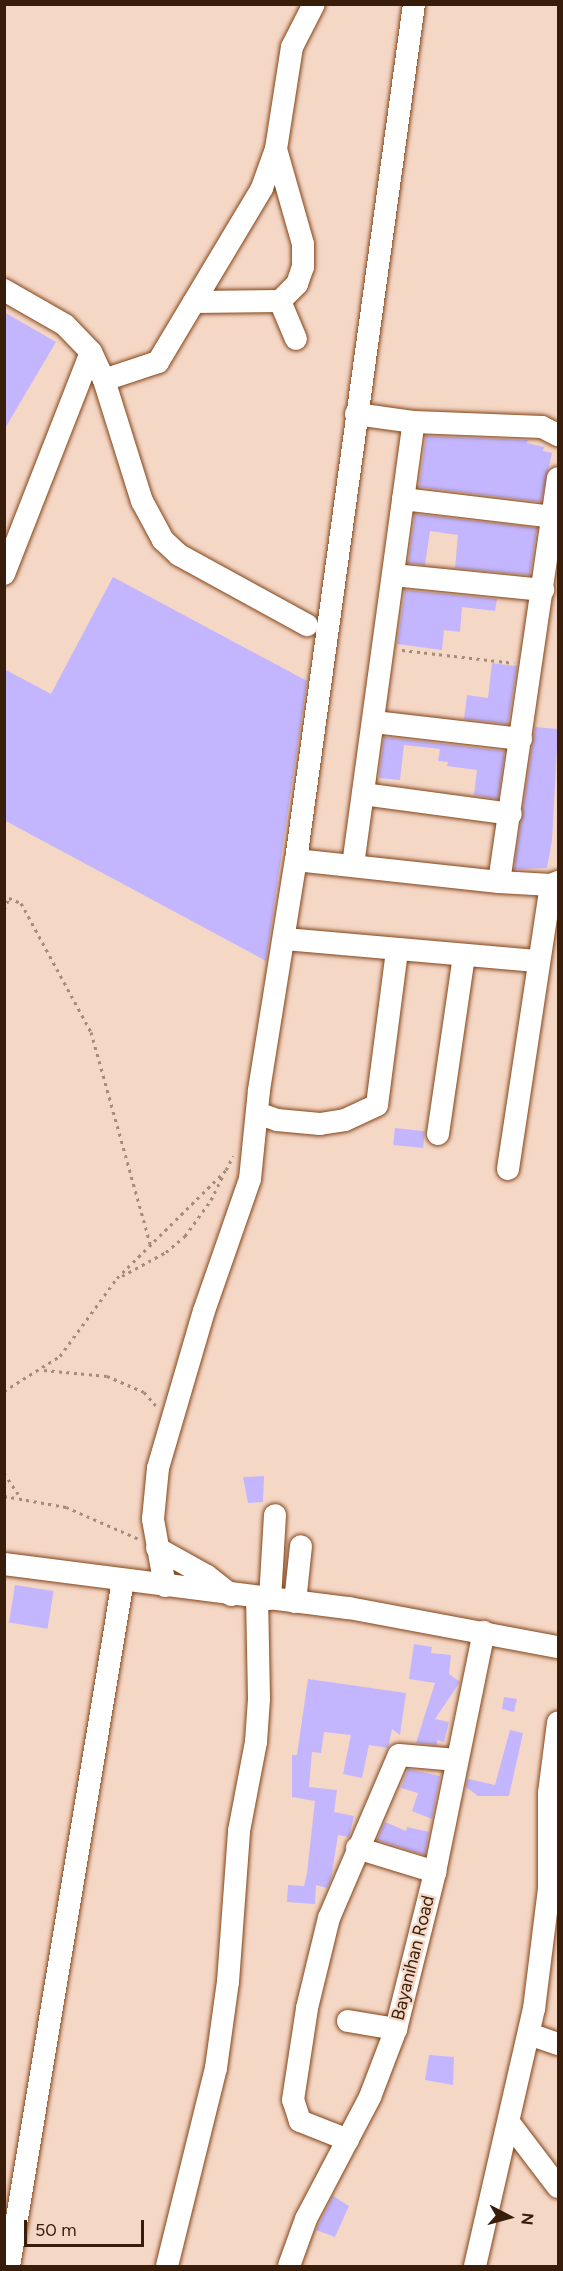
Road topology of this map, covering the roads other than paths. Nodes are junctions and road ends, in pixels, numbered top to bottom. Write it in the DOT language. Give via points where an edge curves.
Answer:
graph roads {
  1 [pos="314,4"];
  2 [pos="414,4"];
  3 [pos="276,149"];
  4 [pos="4,290"];
  5 [pos="280,301"];
  6 [pos="194,302"];
  7 [pos="296,339"];
  8 [pos="91,352"];
  9 [pos="104,380"];
  10 [pos="356,414"];
  11 [pos="414,422"];
  12 [pos="558,435"];
  13 [pos="558,478"];
  14 [pos="403,499"];
  15 [pos="555,517"];
  16 [pos="4,574"];
  17 [pos="393,575"];
  18 [pos="543,590"];
  19 [pos="307,625"];
  20 [pos="374,722"];
  21 [pos="521,739"];
  22 [pos="363,794"];
  23 [pos="511,814"];
  24 [pos="296,860"];
  25 [pos="353,865"];
  26 [pos="499,882"];
  27 [pos="555,884"];
  28 [pos="285,939"];
  29 [pos="397,951"];
  30 [pos="546,952"];
  31 [pos="464,955"];
  32 [pos="257,1113"];
  33 [pos="438,1134"];
  34 [pos="508,1169"];
  35 [pos="275,1515"];
  36 [pos="301,1546"];
  37 [pos="157,1548"];
  38 [pos="4,1564"];
  39 [pos="123,1580"];
  40 [pos="165,1586"];
  41 [pos="231,1595"];
  42 [pos="263,1598"];
  43 [pos="295,1602"];
  44 [pos="484,1632"];
  45 [pos="558,1647"];
  46 [pos="558,1723"];
  47 [pos="457,1760"];
  48 [pos="357,1848"];
  49 [pos="435,1872"];
  50 [pos="348,2021"];
  51 [pos="396,2029"];
  52 [pos="529,2034"];
  53 [pos="558,2044"];
  54 [pos="510,2124"];
  55 [pos="348,2140"];
  56 [pos="558,2187"];
  57 [pos="9,2266"];
  58 [pos="166,2266"];
  59 [pos="290,2266"];
  60 [pos="475,2266"];
  1 -- 3 [label="street" via="292,47"];
  2 -- 10 [label="street"];
  3 -- 5 [label="street" via="303,244 303,267 297,284"];
  3 -- 6 [label="street" via="262,188"];
  4 -- 8 [label="street" via="65,325"];
  5 -- 6 [label="street"];
  5 -- 7 [label="street"];
  6 -- 9 [label="street" via="158,362"];
  8 -- 9 [label="street"];
  8 -- 16 [label="street"];
  9 -- 19 [label="street" via="142,501 163,540 179,555"];
  10 -- 11 [label="street"];
  10 -- 24 [label="street"];
  11 -- 12 [label="street" via="542,427"];
  11 -- 14 [label="street"];
  13 -- 15 [label="street"];
  14 -- 15 [label="street"];
  14 -- 17 [label="street"];
  15 -- 18 [label="street"];
  17 -- 18 [label="street"];
  17 -- 20 [label="street"];
  18 -- 21 [label="street"];
  20 -- 21 [label="street"];
  20 -- 22 [label="street"];
  21 -- 23 [label="street"];
  22 -- 23 [label="street"];
  22 -- 25 [label="street"];
  23 -- 26 [label="street"];
  24 -- 25 [label="street"];
  24 -- 28 [label="street"];
  25 -- 26 [label="street"];
  26 -- 27 [label="street"];
  27 -- 30 [label="street"];
  28 -- 29 [label="street"];
  28 -- 32 [label="street"];
  29 -- 31 [label="street"];
  29 -- 32 [label="street" via="377,1105 345,1120 320,1124 277,1120"];
  30 -- 31 [label="street"];
  30 -- 34 [label="street"];
  31 -- 33 [label="street"];
  32 -- 37 [label="street" via="255,1150 243,1203 204,1311 167,1433 154,1494"];
  35 -- 42 [label="street"];
  36 -- 43 [label="street"];
  37 -- 40 [label="street"];
  37 -- 41 [label="street" via="207,1576"];
  38 -- 39 [label="street"];
  39 -- 40 [label="street"];
  39 -- 57 [label="street"];
  40 -- 41 [label="street"];
  41 -- 42 [label="street"];
  42 -- 43 [label="street"];
  42 -- 58 [label="street" via="259,1710 239,1831 228,1982 216,2068"];
  43 -- 44 [label="street"];
  44 -- 45 [label="street"];
  44 -- 47 [label="street, Bayanihan Road"];
  46 -- 52 [label="street" via="549,1793 549,1888"];
  47 -- 48 [label="street" via="399,1755"];
  47 -- 49 [label="street, Bayanihan Road"];
  48 -- 49 [label="street"];
  48 -- 55 [label="street" via="329,1918 312,1982 293,2100 300,2121"];
  49 -- 51 [label="street, Bayanihan Road"];
  50 -- 51 [label="street"];
  51 -- 55 [label="street, Bayanihan Road" via="370,2097"];
  52 -- 53 [label="street"];
  52 -- 54 [label="street"];
  54 -- 56 [label="street"];
  54 -- 60 [label="street"];
  55 -- 59 [label="street, Bayanihan Road" via="306,2219"];
}
